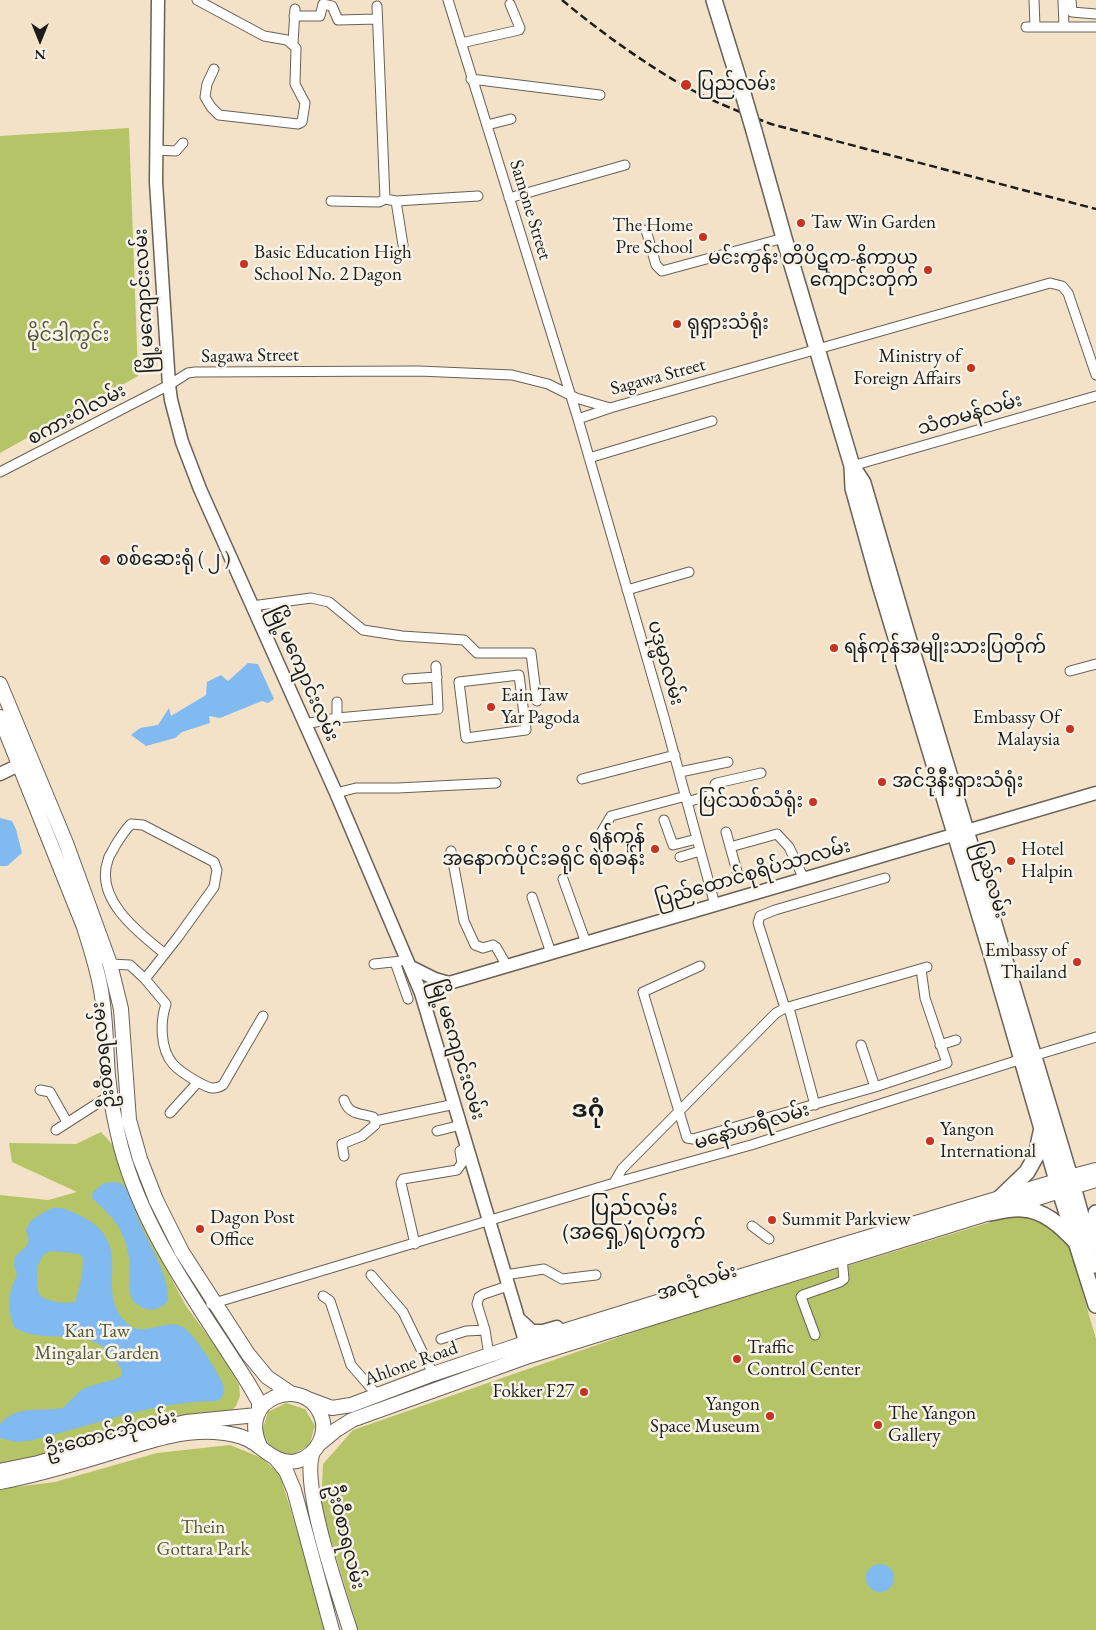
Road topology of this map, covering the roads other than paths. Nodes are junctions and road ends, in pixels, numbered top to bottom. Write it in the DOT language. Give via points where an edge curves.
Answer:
graph roads {
  1 [pos="158,0"];
  2 [pos="197,0"];
  3 [pos="448,0"];
  4 [pos="714,0"];
  5 [pos="1034,0"];
  6 [pos="1063,0"];
  7 [pos="1071,0"];
  8 [pos="510,4"];
  9 [pos="377,6"];
  10 [pos="1096,14"];
  11 [pos="377,19"];
  12 [pos="1064,27"];
  13 [pos="1096,28"];
  14 [pos="461,43"];
  15 [pos="293,44"];
  16 [pos="214,69"];
  17 [pos="471,79"];
  18 [pos="600,95"];
  19 [pos="511,118"];
  20 [pos="487,125"];
  21 [pos="183,144"];
  22 [pos="156,150"];
  23 [pos="624,165"];
  24 [pos="478,196"];
  25 [pos="509,198"];
  26 [pos="385,199"];
  27 [pos="331,201"];
  28 [pos="396,201"];
  29 [pos="646,230"];
  30 [pos="784,238"];
  31 [pos="402,245"];
  32 [pos="818,349"];
  33 [pos="1096,375"];
  34 [pos="169,385"];
  35 [pos="571,396"];
  36 [pos="1096,396"];
  37 [pos="610,408"];
  38 [pos="578,419"];
  39 [pos="712,421"];
  40 [pos="581,431"];
  41 [pos="589,458"];
  42 [pos="852,466"];
  43 [pos="0,472"];
  44 [pos="689,572"];
  45 [pos="627,590"];
  46 [pos="252,606"];
  47 [pos="1096,664"];
  48 [pos="436,666"];
  49 [pos="1070,671"];
  50 [pos="437,677"];
  51 [pos="407,679"];
  52 [pos="0,684"];
  53 [pos="337,702"];
  54 [pos="537,702"];
  55 [pos="0,717"];
  56 [pos="337,718"];
  57 [pos="305,724"];
  58 [pos="526,730"];
  59 [pos="675,755"];
  60 [pos="31,759"];
  61 [pos="728,762"];
  62 [pos="19,766"];
  63 [pos="680,772"];
  64 [pos="761,772"];
  65 [pos="0,774"];
  66 [pos="582,779"];
  67 [pos="496,783"];
  68 [pos="336,793"];
  69 [pos="1096,793"];
  70 [pos="687,799"];
  71 [pos="664,820"];
  72 [pos="59,827"];
  73 [pos="46,832"];
  74 [pos="726,832"];
  75 [pos="601,833"];
  76 [pos="961,833"];
  77 [pos="697,839"];
  78 [pos="730,847"];
  79 [pos="451,851"];
  80 [pos="700,851"];
  81 [pos="680,858"];
  82 [pos="738,875"];
  83 [pos="885,878"];
  84 [pos="562,879"];
  85 [pos="804,879"];
  86 [pos="532,897"];
  87 [pos="715,905"];
  88 [pos="586,943"];
  89 [pos="550,953"];
  90 [pos="165,954"];
  91 [pos="395,962"];
  92 [pos="410,963"];
  93 [pos="374,964"];
  94 [pos="111,966"];
  95 [pos="507,966"];
  96 [pos="700,966"];
  97 [pos="97,972"];
  98 [pos="145,979"];
  99 [pos="450,983"];
  100 [pos="422,993"];
  101 [pos="408,999"];
  102 [pos="787,1008"];
  103 [pos="428,1015"];
  104 [pos="263,1016"];
  105 [pos="1096,1037"];
  106 [pos="956,1040"];
  107 [pos="861,1045"];
  108 [pos="940,1045"];
  109 [pos="1028,1058"];
  110 [pos="198,1082"];
  111 [pos="126,1083"];
  112 [pos="875,1087"];
  113 [pos="40,1090"];
  114 [pos="111,1090"];
  115 [pos="344,1100"];
  116 [pos="454,1104"];
  117 [pos="816,1105"];
  118 [pos="678,1112"];
  119 [pos="170,1113"];
  120 [pos="67,1122"];
  121 [pos="375,1122"];
  122 [pos="460,1124"];
  123 [pos="1042,1128"];
  124 [pos="56,1130"];
  125 [pos="437,1131"];
  126 [pos="467,1148"];
  127 [pos="344,1156"];
  128 [pos="136,1168"];
  129 [pos="1096,1170"];
  130 [pos="1096,1180"];
  131 [pos="614,1183"];
  132 [pos="1065,1184"];
  133 [pos="1000,1198"];
  134 [pos="990,1213"];
  135 [pos="1096,1213"];
  136 [pos="966,1214"];
  137 [pos="489,1222"];
  138 [pos="752,1226"];
  139 [pos="769,1238"];
  140 [pos="1078,1243"];
  141 [pos="415,1244"];
  142 [pos="842,1258"];
  143 [pos="1095,1266"];
  144 [pos="371,1275"];
  145 [pos="596,1275"];
  146 [pos="507,1281"];
  147 [pos="323,1296"];
  148 [pos="1096,1305"];
  149 [pos="208,1306"];
  150 [pos="518,1318"];
  151 [pos="576,1327"];
  152 [pos="485,1330"];
  153 [pos="814,1335"];
  154 [pos="441,1340"];
  155 [pos="527,1350"];
  156 [pos="489,1355"];
  157 [pos="433,1374"];
  158 [pos="292,1394"];
  159 [pos="378,1396"];
  160 [pos="308,1400"];
  161 [pos="258,1412"];
  162 [pos="260,1446"];
  163 [pos="316,1448"];
  164 [pos="276,1459"];
  165 [pos="0,1471"];
  166 [pos="0,1482"];
  167 [pos="324,1544"];
  168 [pos="310,1548"];
  169 [pos="349,1628"];
  170 [pos="333,1630"];
  1 -- 22 [label="main road, မြို့မကျောင်းလမ်း"];
  2 -- 15 [label="street" via="264,36"];
  3 -- 14 [label="street, Samone Street"];
  4 -- 30 [label="highway, ပြည်လမ်း, bridge"];
  5 -- 12 [label="street" via="1031,27"];
  6 -- 12 [label="street"];
  7 -- 10 [label="street" via="1072,12"];
  8 -- 14 [label="street" via="519,30"];
  9 -- 11 [label="street"];
  11 -- 15 [label="street" via="338,20 332,6 323,4 318,16 295,13"];
  11 -- 26 [label="street"];
  12 -- 13 [label="street"];
  14 -- 17 [label="street, Samone Street"];
  15 -- 16 [label="street" via="296,48 295,84 305,103 300,124 219,115 205,97"];
  17 -- 18 [label="street"];
  17 -- 20 [label="street, Samone Street"];
  19 -- 20 [label="street"];
  20 -- 25 [label="street, Samone Street"];
  21 -- 22 [label="street" via="176,151"];
  22 -- 34 [label="main road, မြို့မကျောင်းလမ်း"];
  23 -- 25 [label="street"];
  24 -- 28 [label="street"];
  25 -- 35 [label="street, Samone Street"];
  26 -- 27 [label="street" via="379,202"];
  26 -- 28 [label="street"];
  28 -- 31 [label="street"];
  29 -- 30 [label="street" via="656,264 662,271"];
  30 -- 32 [label="highway, ပြည်လမ်း"];
  32 -- 33 [label="street, Sagawa Street" via="1050,284 1062,286 1068,293"];
  32 -- 37 [label="street, Sagawa Street"];
  32 -- 42 [label="highway, ပြည်လမ်း"];
  34 -- 35 [label="street, Sagawa Street" via="195,372 419,371 512,375 548,384"];
  34 -- 43 [label="street, စကားဝါလမ်း"];
  34 -- 46 [label="main road, မြို့မကျောင်းလမ်း" via="182,442 196,481"];
  35 -- 37 [label="street, Sagawa Street"];
  35 -- 38 [label="street, Samone Street"];
  36 -- 42 [label="street, သံတမန်လမ်း"];
  37 -- 38 [label="street"];
  38 -- 40 [label="street, Samone Street"];
  39 -- 41 [label="street"];
  40 -- 41 [label="street, ပဒုမ္မာလမ်း"];
  41 -- 45 [label="street, ပဒုမ္မာလမ်း"];
  42 -- 76 [label="highway, ပြည်လမ်း" via="863,483"];
  44 -- 45 [label="street"];
  45 -- 59 [label="street, ပဒုမ္မာလမ်း"];
  46 -- 54 [label="street" via="320,599 329,602 363,630 464,640 477,653 531,652"];
  46 -- 57 [label="main road, မြို့မကျောင်းလမ်း"];
  47 -- 49 [label="street"];
  48 -- 50 [label="street"];
  50 -- 51 [label="street"];
  50 -- 56 [label="street" via="438,709"];
  52 -- 60 [label="main road, ဦးဝီစာရလမ်း"];
  53 -- 56 [label="street"];
  55 -- 62 [label="main road, ဦးဝီစာရလမ်း"];
  56 -- 57 [label="street"];
  57 -- 68 [label="main road, မြို့မကျောင်းလမ်း"];
  58 -- 58 [label="street" via="519,675 459,682 466,738"];
  59 -- 63 [label="street, ပဒုမ္မာလမ်း"];
  59 -- 66 [label="street"];
  60 -- 62 [label="main road"];
  60 -- 72 [label="main road, ဦးဝီစာရလမ်း"];
  61 -- 63 [label="street"];
  62 -- 65 [label="main road"];
  62 -- 73 [label="main road, ဦးဝီစာရလမ်း"];
  63 -- 70 [label="street, ပဒုမ္မာလမ်း"];
  64 -- 70 [label="street" via="715,784 714,794"];
  67 -- 68 [label="street" via="356,788"];
  68 -- 92 [label="main road, မြို့မကျောင်းလမ်း"];
  69 -- 76 [label="main road, ပြည်ထောင်စုရိပ်သာလမ်း"];
  70 -- 75 [label="street" via="611,816"];
  70 -- 77 [label="street, ပဒုမ္မာလမ်း"];
  71 -- 77 [label="street" via="673,845"];
  72 -- 73 [label="main road"];
  72 -- 94 [label="main road, ဦးဝီစာရလမ်း"];
  73 -- 97 [label="main road, ဦးဝီစာရလမ်း" via="84,927"];
  74 -- 78 [label="street"];
  76 -- 85 [label="main road, ပြည်ထောင်စုရိပ်သာလမ်း"];
  76 -- 109 [label="highway, ပြည်လမ်း"];
  77 -- 80 [label="street, ပဒုမ္မာလမ်း"];
  78 -- 82 [label="street"];
  78 -- 85 [label="street" via="777,834 789,847"];
  79 -- 95 [label="street" via="464,921 475,945 483,948 493,945"];
  80 -- 81 [label="street"];
  80 -- 87 [label="street, ပဒုမ္မာလမ်း"];
  83 -- 102 [label="street" via="760,916 758,923"];
  84 -- 88 [label="street"];
  85 -- 87 [label="main road, ပြည်ထောင်စုရိပ်သာလမ်း"];
  86 -- 89 [label="street"];
  87 -- 88 [label="main road, ပြည်ထောင်စုရိပ်သာလမ်း"];
  88 -- 89 [label="main road, ပြည်ထောင်စုရိပ်သာလမ်း"];
  89 -- 95 [label="main road, ပြည်ထောင်စုရိပ်သာလမ်း"];
  90 -- 90 [label="street" via="214,887 217,870 214,862 143,825 131,824 108,860 107,889 118,910 144,938"];
  90 -- 98 [label="street"];
  91 -- 92 [label="street"];
  91 -- 93 [label="street"];
  91 -- 101 [label="street"];
  92 -- 99 [label="main road" via="436,979"];
  92 -- 100 [label="main road, မြို့မကျောင်းလမ်း"];
  94 -- 97 [label="main road"];
  94 -- 98 [label="street" via="130,965"];
  94 -- 111 [label="main road, ဦးဝီစာရလမ်း" via="121,1009"];
  95 -- 99 [label="main road, ပြည်ထောင်စုရိပ်သာလမ်း"];
  96 -- 118 [label="street" via="643,992"];
  97 -- 114 [label="main road, ဦးဝီစာရလမ်း"];
  98 -- 110 [label="street" via="166,1004 161,1024 169,1057 182,1072"];
  99 -- 100 [label="main road, ပြည်ထောင်စုရိပ်သာလမ်း"];
  99 -- 103 [label="main road" via="433,999"];
  100 -- 103 [label="main road, မြို့မကျောင်းလမ်း"];
  102 -- 108 [label="street" via="924,968 925,998"];
  102 -- 117 [label="street"];
  102 -- 118 [label="street" via="776,1013"];
  103 -- 116 [label="main road, မြို့မကျောင်းလမ်း"];
  104 -- 110 [label="street" via="223,1085 208,1088"];
  105 -- 109 [label="street, မနော်ဟရီလမ်း"];
  106 -- 108 [label="street"];
  107 -- 112 [label="street"];
  108 -- 112 [label="street" via="947,1064"];
  109 -- 123 [label="highway, ပြည်လမ်း"];
  109 -- 131 [label="street, မနော်ဟရီလမ်း" via="751,1145"];
  109 -- 132 [label="highway, ပြည်လမ်း"];
  110 -- 119 [label="street"];
  111 -- 114 [label="main road"];
  111 -- 128 [label="main road, ဦးဝီစာရလမ်း"];
  112 -- 117 [label="street"];
  113 -- 120 [label="street" via="50,1092"];
  114 -- 120 [label="street"];
  114 -- 128 [label="main road, ဦးဝီစာရလမ်း" via="121,1147"];
  115 -- 121 [label="street" via="354,1114 372,1117"];
  116 -- 121 [label="street"];
  116 -- 122 [label="main road, မြို့မကျောင်းလမ်း"];
  117 -- 118 [label="street" via="690,1140"];
  118 -- 131 [label="street" via="622,1169"];
  120 -- 124 [label="street"];
  121 -- 127 [label="street" via="362,1136 344,1143"];
  122 -- 125 [label="street"];
  122 -- 126 [label="main road, မြို့မကျောင်းလမ်း"];
  123 -- 132 [label="highway, ပြည်လမ်း"];
  123 -- 133 [label="highway" via="1036,1156 1027,1172"];
  126 -- 137 [label="main road, မြို့မကျောင်းလမ်း"];
  126 -- 141 [label="street" via="460,1151 462,1163 457,1170 402,1179"];
  128 -- 149 [label="main road, ဦးဝီစာရလမ်း" via="156,1200"];
  129 -- 132 [label="main road, အလုံလမ်း"];
  130 -- 132 [label="main road, အလုံလမ်း"];
  131 -- 137 [label="street, မနော်ဟရီလမ်း"];
  132 -- 133 [label="main road, အလုံလမ်း"];
  132 -- 134 [label="main road, အလုံလမ်း"];
  132 -- 140 [label="highway, ပြည်လမ်း"];
  132 -- 143 [label="highway, ပြည်လမ်း"];
  133 -- 136 [label="main road, အလုံလမ်း"];
  134 -- 136 [label="main road, အလုံလမ်း"];
  134 -- 140 [label="highway" via="1021,1208 1034,1211 1059,1225"];
  135 -- 143 [label="highway"];
  136 -- 142 [label="main road, အလုံလမ်း"];
  136 -- 151 [label="main road, အလုံလမ်း" via="842,1245"];
  137 -- 141 [label="street, မနော်ဟရီလမ်း"];
  137 -- 146 [label="main road, မြို့မကျောင်းလမ်း"];
  138 -- 139 [label="street"];
  140 -- 148 [label="highway, ပြည်လမ်း"];
  141 -- 149 [label="street, မနော်ဟရီလမ်း"];
  142 -- 153 [label="street" via="844,1279 801,1297"];
  142 -- 155 [label="main road, အလုံလမ်း"];
  144 -- 157 [label="street" via="404,1312"];
  145 -- 146 [label="street" via="562,1279 544,1269"];
  146 -- 150 [label="main road, မြို့မကျောင်းလမ်း"];
  146 -- 152 [label="street" via="479,1297 477,1304"];
  147 -- 159 [label="street" via="330,1301 351,1366"];
  149 -- 158 [label="main road, ဦးဝီစာရလမ်း" via="267,1376"];
  149 -- 161 [label="main road, ဦးဝီစာရလမ်း" via="259,1402"];
  150 -- 151 [label="main road" via="532,1331"];
  150 -- 155 [label="main road, မြို့မကျောင်းလမ်း"];
  151 -- 155 [label="main road, အလုံလမ်း"];
  152 -- 154 [label="street" via="466,1331"];
  152 -- 156 [label="street"];
  155 -- 156 [label="main road, Ahlone Road"];
  155 -- 163 [label="main road, အလုံလမ်း" via="352,1420"];
  156 -- 157 [label="main road, Ahlone Road"];
  157 -- 159 [label="main road, Ahlone Road"];
  158 -- 160 [label="main road"];
  158 -- 161 [label="main road" via="276,1397"];
  159 -- 160 [label="main road, Ahlone Road" via="332,1408"];
  160 -- 163 [label="main road" via="319,1412 323,1428"];
  161 -- 162 [label="main road" via="255,1431"];
  161 -- 165 [label="main road, ဦးထောင်ဘိုလမ်း" via="163,1427 47,1461"];
  162 -- 164 [label="main road"];
  162 -- 166 [label="main road, ဦးထောင်ဘိုလမ်း" via="228,1433 192,1432 159,1438"];
  163 -- 164 [label="main road" via="296,1461"];
  163 -- 167 [label="main road, ဦးဝီစာရလမ်း" via="310,1459 312,1484"];
  164 -- 168 [label="main road, ဦးဝီစာရလမ်း" via="286,1471 294,1490"];
  167 -- 168 [label="main road"];
  167 -- 169 [label="main road, ဦးဝီစာရလမ်း"];
  168 -- 170 [label="main road, ဦးဝီစာရလမ်း"];
  169 -- 170 [label="main road"];
}
